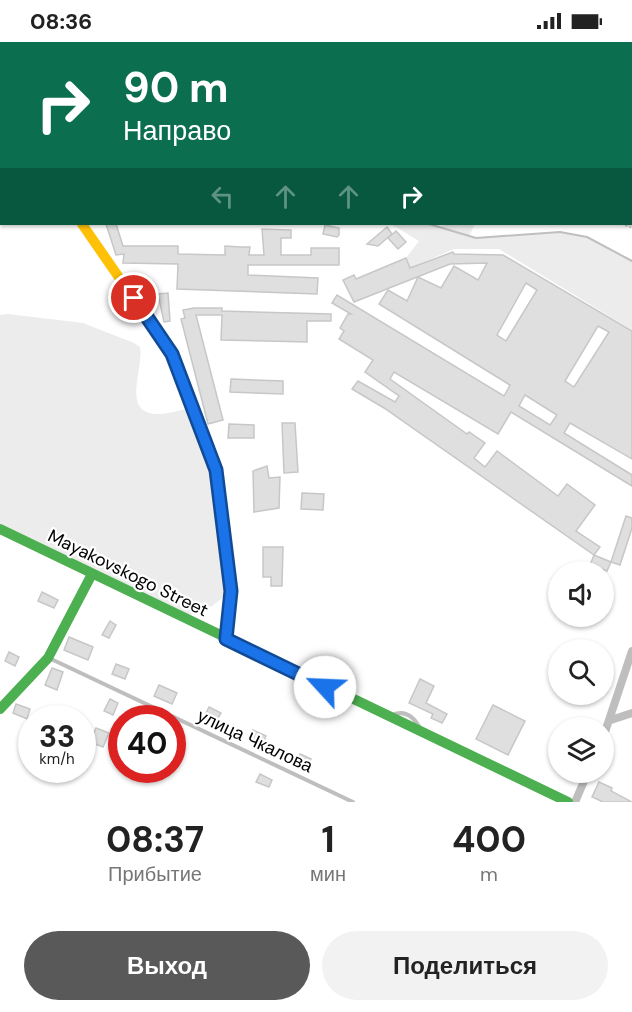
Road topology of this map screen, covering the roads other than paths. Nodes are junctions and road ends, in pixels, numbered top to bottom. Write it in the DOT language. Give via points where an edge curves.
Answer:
graph roads {
  1 [pos="83,225"];
  2 [pos="0,529"];
  3 [pos="92,574"];
  4 [pos="226,639"];
  5 [pos="632,651"];
  6 [pos="48,658"];
  7 [pos="0,709"];
  8 [pos="632,712"];
  9 [pos="612,717"];
  10 [pos="614,719"];
  11 [pos="583,783"];
  12 [pos="353,802"];
  13 [pos="568,802"];
  14 [pos="575,802"];
  1 -- 4 [label="street" via="172,354 216,470 231,591"];
  2 -- 3 [label="street, Mayakovskogo Street"];
  3 -- 4 [label="street, Mayakovskogo Street"];
  3 -- 6 [label="street"];
  4 -- 13 [label="street, Mayakovskogo Street"];
  5 -- 9 [label="street"];
  6 -- 7 [label="street"];
  6 -- 12 [label="lane, улица Чкалова"];
  8 -- 10 [label="street"];
  11 -- 14 [label="street"];
}
